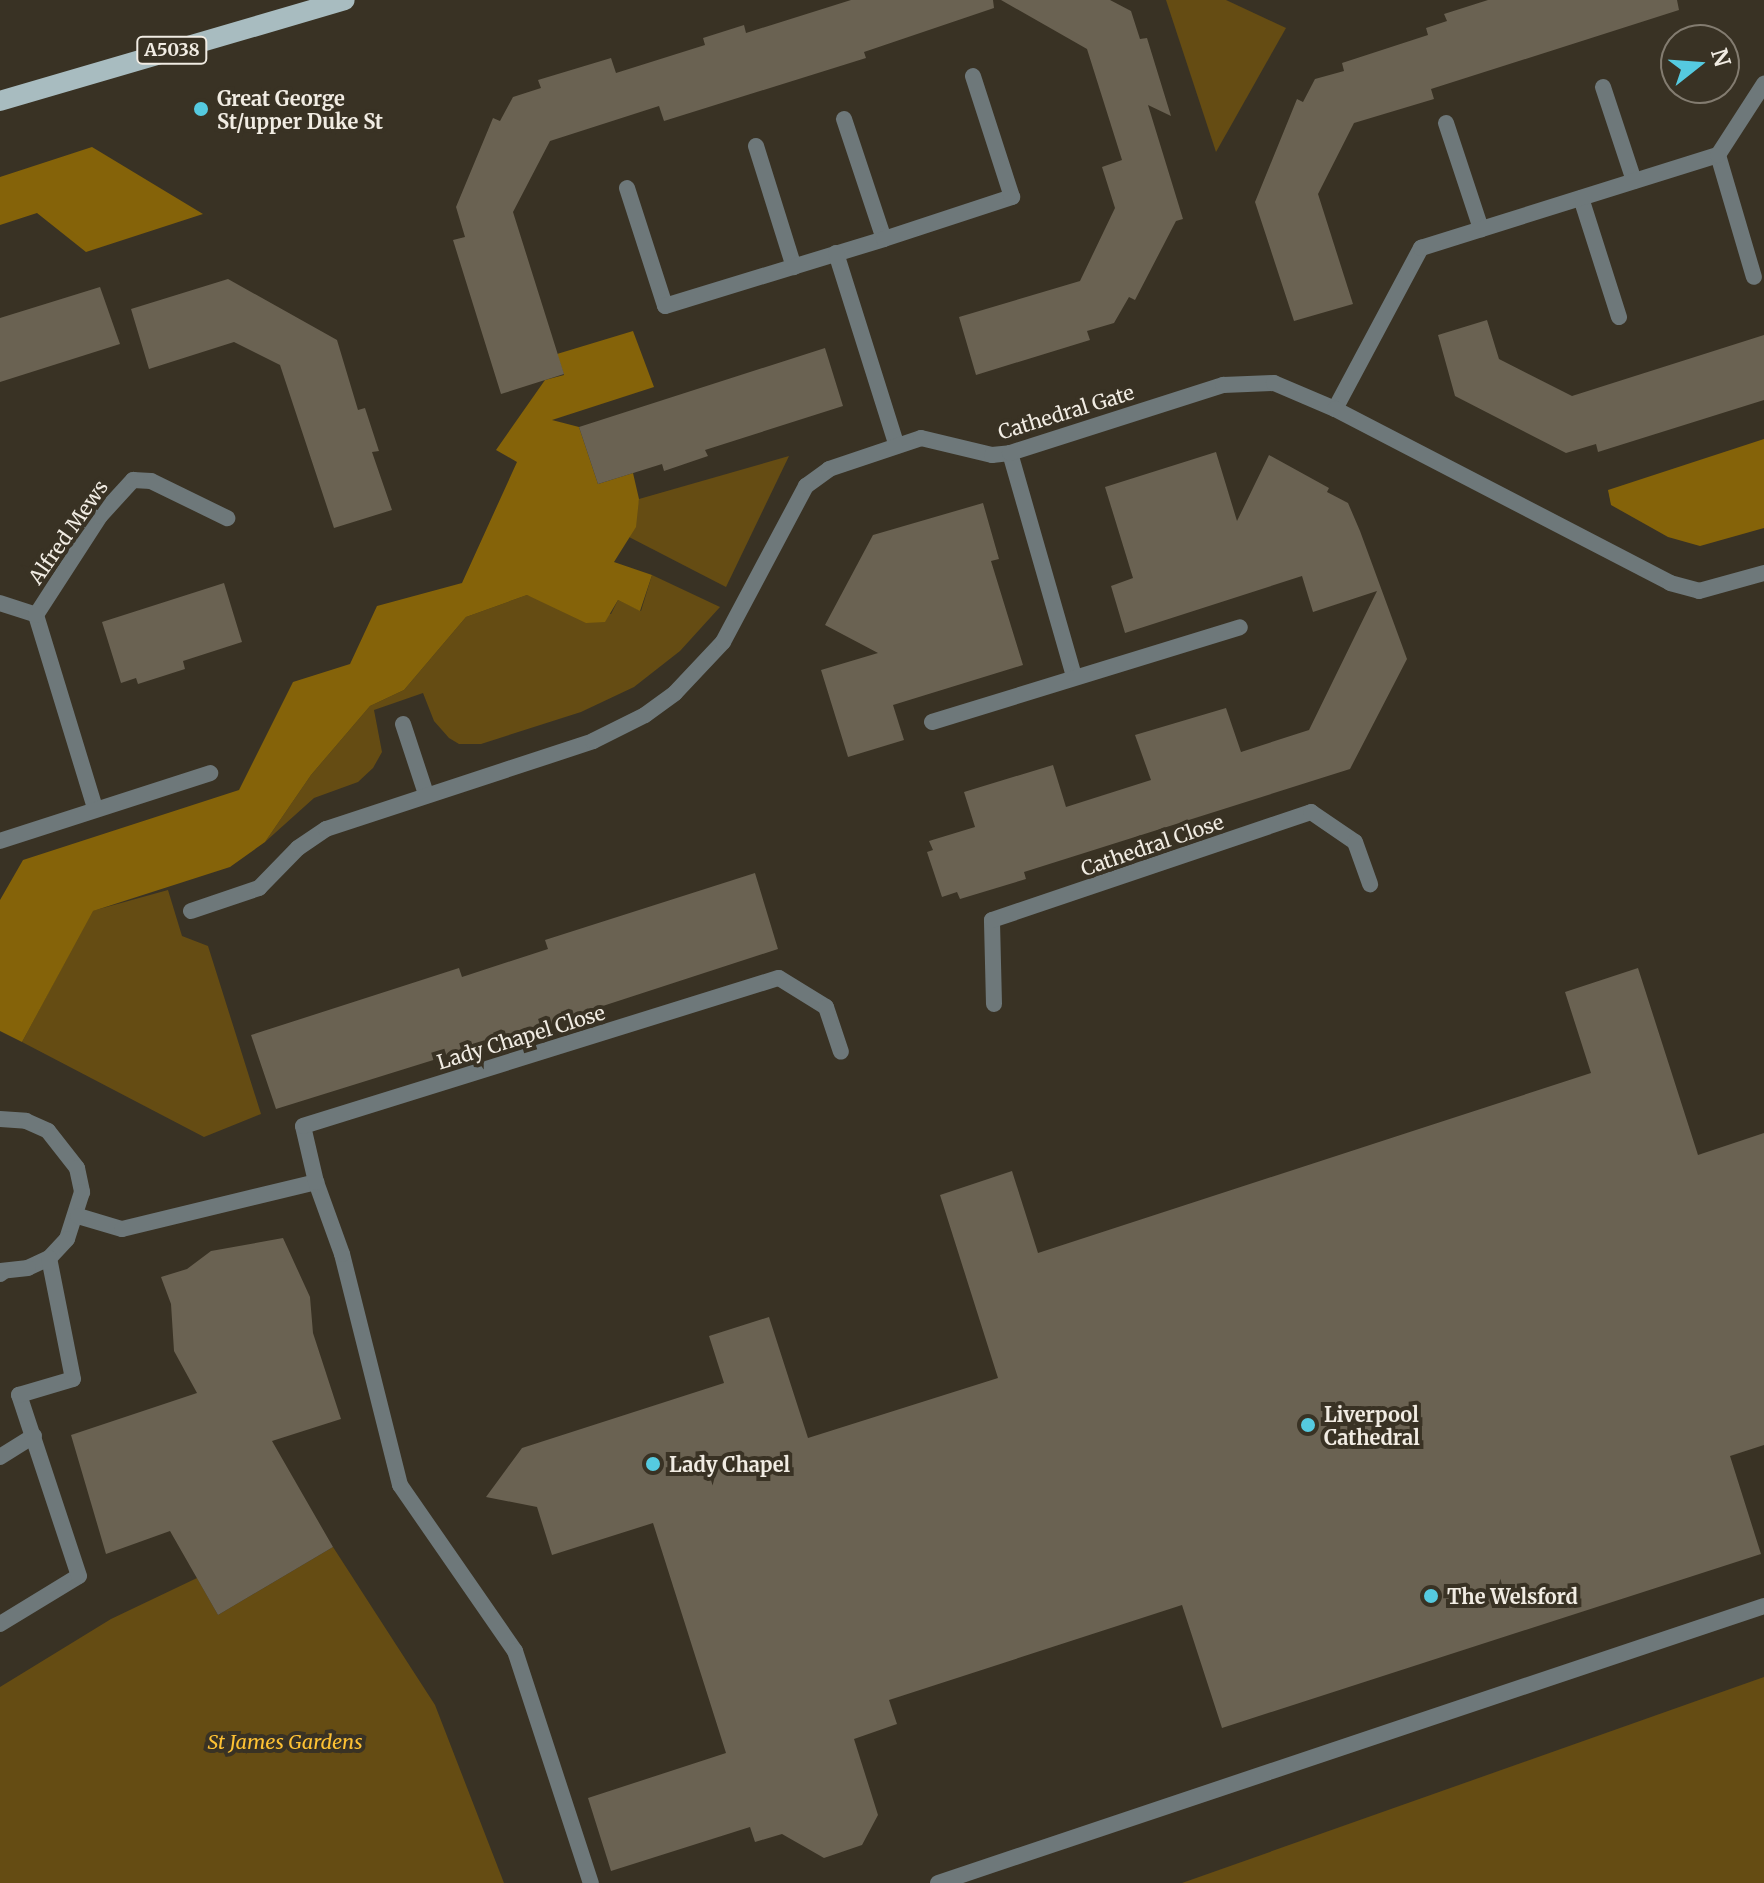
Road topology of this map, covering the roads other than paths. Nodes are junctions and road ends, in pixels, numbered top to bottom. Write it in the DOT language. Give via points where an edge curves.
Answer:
graph roads {
  1 [pos="345,0"];
  2 [pos="973,76"];
  3 [pos="1764,84"];
  4 [pos="1603,87"];
  5 [pos="0,101"];
  6 [pos="844,119"];
  7 [pos="1446,123"];
  8 [pos="756,146"];
  9 [pos="1718,155"];
  10 [pos="1634,181"];
  11 [pos="627,188"];
  12 [pos="1581,198"];
  13 [pos="1481,229"];
  14 [pos="884,239"];
  15 [pos="836,253"];
  16 [pos="794,267"];
  17 [pos="1754,277"];
  18 [pos="1619,317"];
  19 [pos="1335,409"];
  20 [pos="897,446"];
  21 [pos="1010,453"];
  22 [pos="227,518"];
  23 [pos="1764,573"];
  24 [pos="0,603"];
  25 [pos="36,615"];
  26 [pos="1240,627"];
  27 [pos="1074,676"];
  28 [pos="932,722"];
  29 [pos="403,724"];
  30 [pos="210,773"];
  31 [pos="426,794"];
  32 [pos="95,808"];
  33 [pos="0,841"];
  34 [pos="1370,884"];
  35 [pos="191,911"];
  36 [pos="994,1004"];
  37 [pos="841,1052"];
  38 [pos="0,1119"];
  39 [pos="316,1182"];
  40 [pos="78,1216"];
  41 [pos="49,1258"];
  42 [pos="1,1272"];
  43 [pos="34,1436"];
  44 [pos="0,1457"];
  45 [pos="1764,1606"];
  46 [pos="0,1624"];
  47 [pos="591,1883"];
  48 [pos="938,1883"];
  1 -- 5 [label="main road, A5038"];
  2 -- 14 [label="street" via="1012,197"];
  3 -- 9 [label="street"];
  4 -- 10 [label="street"];
  6 -- 14 [label="street"];
  7 -- 13 [label="street"];
  8 -- 16 [label="street"];
  9 -- 10 [label="street"];
  9 -- 17 [label="street"];
  10 -- 12 [label="street"];
  11 -- 16 [label="street" via="665,306"];
  12 -- 13 [label="street"];
  12 -- 18 [label="street"];
  13 -- 19 [label="street" via="1421,248"];
  14 -- 15 [label="street"];
  15 -- 16 [label="street"];
  15 -- 20 [label="street"];
  19 -- 21 [label="street, Cathedral Gate" via="1297,390 1250,380"];
  19 -- 23 [label="street, Cathedral Gate" via="1670,583 1699,591"];
  20 -- 21 [label="street, Cathedral Gate" via="934,437 992,455"];
  20 -- 31 [label="street, Cathedral Gate" via="829,469 806,486 737,620 675,693 593,741"];
  21 -- 27 [label="street"];
  22 -- 25 [label="street, Alfred Mews" via="151,481 133,480 100,516"];
  24 -- 25 [label="street, Alfred Mews"];
  25 -- 32 [label="street, Alfred Mews"];
  26 -- 27 [label="street"];
  27 -- 28 [label="street"];
  29 -- 31 [label="street"];
  30 -- 32 [label="street"];
  31 -- 35 [label="street, Cathedral Gate" via="326,829 298,848 259,888"];
  32 -- 33 [label="street"];
  34 -- 36 [label="street, Cathedral Close" via="1355,842 1311,812 992,920"];
  37 -- 39 [label="street, Lady Chapel Close" via="826,1007 779,978 303,1126"];
  38 -- 40 [label="street" via="26,1121 65,1147 77,1168"];
  39 -- 40 [label="street" via="122,1229"];
  39 -- 47 [label="street, Lady Chapel Close" via="342,1254 400,1485 515,1651"];
  40 -- 41 [label="street" via="67,1239"];
  41 -- 42 [label="street"];
  41 -- 43 [label="street" via="73,1379 19,1395"];
  43 -- 44 [label="street"];
  43 -- 46 [label="street" via="79,1576"];
  45 -- 48 [label="street"];
}
